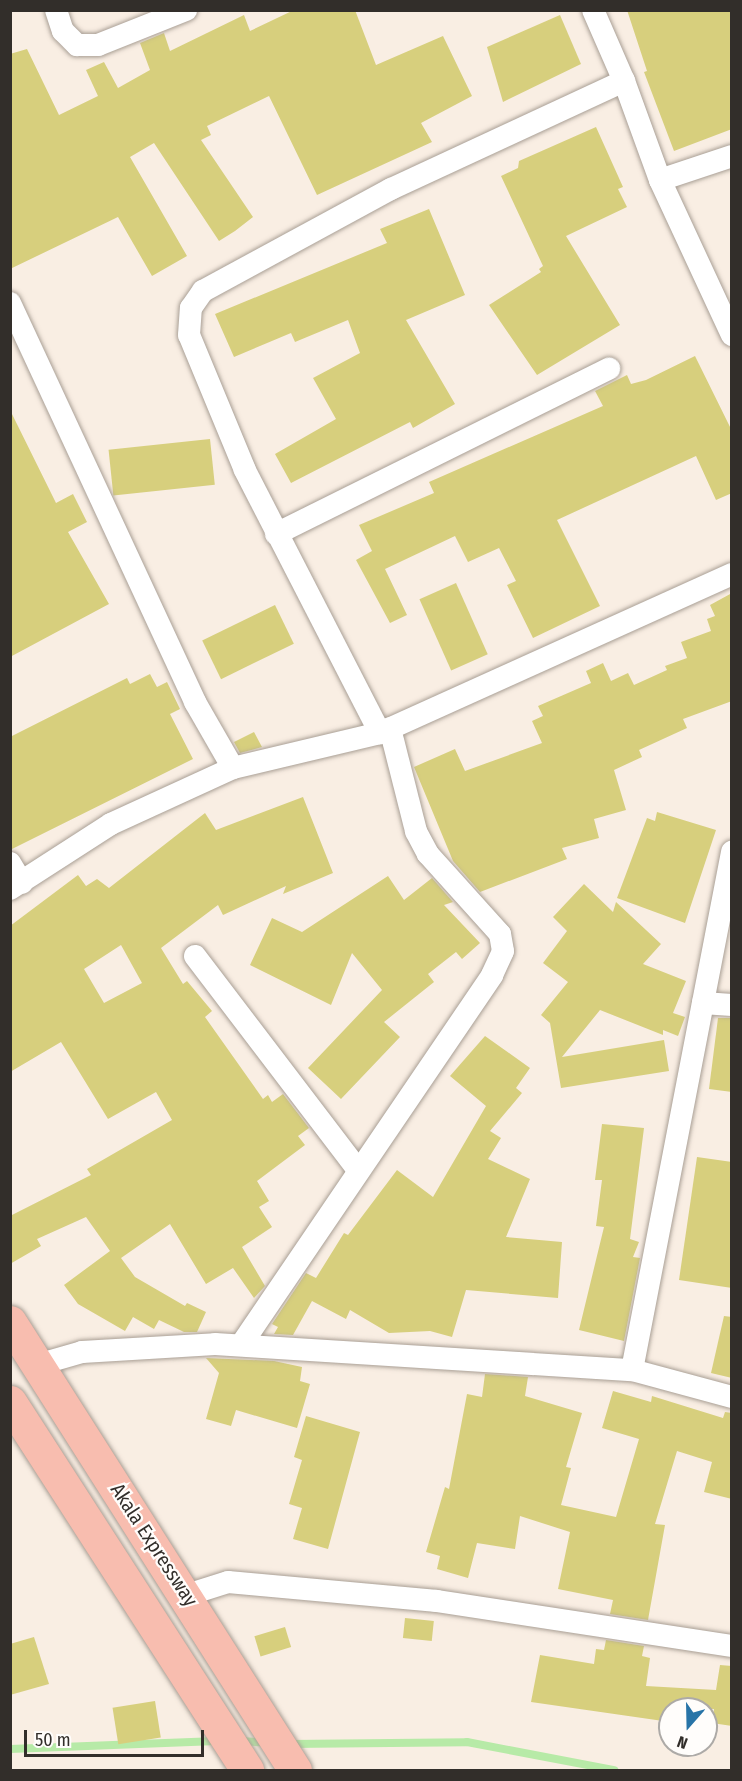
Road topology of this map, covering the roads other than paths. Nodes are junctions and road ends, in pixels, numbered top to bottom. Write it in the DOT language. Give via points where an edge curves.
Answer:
graph roads {
  1 [pos="56,10"];
  2 [pos="186,10"];
  3 [pos="593,10"];
  4 [pos="624,81"];
  5 [pos="732,156"];
  6 [pos="660,180"];
  7 [pos="10,303"];
  8 [pos="732,335"];
  9 [pos="609,369"];
  10 [pos="276,534"];
  11 [pos="732,574"];
  12 [pos="385,730"];
  13 [pos="233,768"];
  14 [pos="732,852"];
  15 [pos="10,863"];
  16 [pos="16,886"];
  17 [pos="195,956"];
  18 [pos="703,1003"];
  19 [pos="732,1005"];
  20 [pos="359,1171"];
  21 [pos="10,1322"];
  22 [pos="242,1345"];
  23 [pos="37,1365"];
  24 [pos="632,1370"];
  25 [pos="732,1397"];
  26 [pos="10,1402"];
  27 [pos="187,1595"];
  28 [pos="732,1646"];
  29 [pos="241,1762"];
  30 [pos="289,1764"];
  1 -- 2 [label="street" via="63,31 77,45 98,45"];
  3 -- 4 [label="street"];
  4 -- 6 [label="street"];
  4 -- 10 [label="street" via="391,189 203,291 190,308 189,335"];
  5 -- 6 [label="street"];
  6 -- 8 [label="street"];
  7 -- 13 [label="street" via="195,702"];
  9 -- 10 [label="street"];
  10 -- 12 [label="street"];
  11 -- 12 [label="street"];
  12 -- 13 [label="street"];
  12 -- 20 [label="street" via="416,831 428,854 500,934 503,951 492,975"];
  13 -- 16 [label="street" via="111,824"];
  14 -- 18 [label="street"];
  15 -- 16 [label="street"];
  17 -- 20 [label="street"];
  18 -- 19 [label="street"];
  18 -- 24 [label="street"];
  20 -- 22 [label="street"];
  21 -- 23 [label="main road, Akala Expressway"];
  22 -- 23 [label="street" via="82,1352"];
  22 -- 24 [label="street"];
  23 -- 27 [label="main road, Akala Expressway"];
  24 -- 25 [label="street"];
  26 -- 29 [label="main road"];
  27 -- 28 [label="street" via="228,1582 390,1597"];
  27 -- 30 [label="main road, Akala Expressway"];
}
